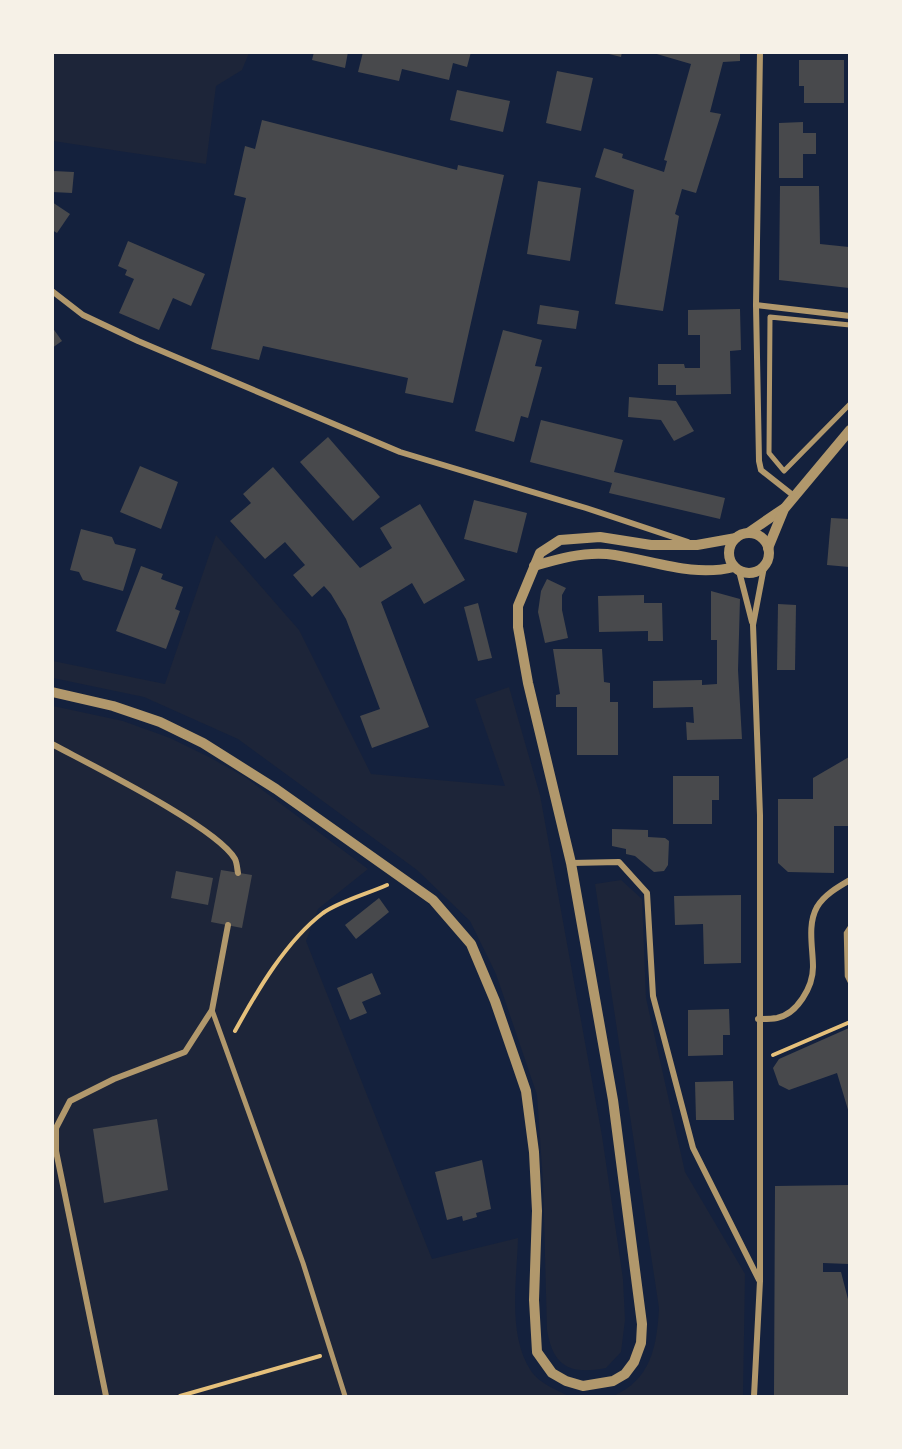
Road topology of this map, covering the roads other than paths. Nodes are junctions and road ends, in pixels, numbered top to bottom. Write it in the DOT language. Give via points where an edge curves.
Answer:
graph roads {
  1 [pos="760,52"];
  2 [pos="52,291"];
  3 [pos="756,305"];
  4 [pos="849,316"];
  5 [pos="849,325"];
  6 [pos="849,404"];
  7 [pos="849,430"];
  8 [pos="794,496"];
  9 [pos="784,509"];
  10 [pos="748,533"];
  11 [pos="736,538"];
  12 [pos="697,545"];
  13 [pos="768,548"];
  14 [pos="534,566"];
  15 [pos="764,567"];
  16 [pos="737,569"];
  17 [pos="753,625"];
  18 [pos="52,692"];
  19 [pos="52,744"];
  20 [pos="571,863"];
  21 [pos="238,873"];
  22 [pos="849,880"];
  23 [pos="228,925"];
  24 [pos="849,927"];
  25 [pos="848,977"];
  26 [pos="212,1010"];
  27 [pos="759,1019"];
  28 [pos="760,1281"];
  29 [pos="106,1396"];
  30 [pos="345,1396"];
  31 [pos="754,1396"];
  1 -- 3 [label="street"];
  2 -- 12 [label="street" via="83,315 138,341 400,452"];
  3 -- 4 [label="street"];
  3 -- 8 [label="street" via="759,461 761,470"];
  5 -- 6 [label="street" via="770,316 769,453 784,471"];
  7 -- 8 [label="street"];
  8 -- 9 [label="street"];
  9 -- 10 [label="street"];
  9 -- 13 [label="street"];
  10 -- 11 [label="street"];
  10 -- 13 [label="street" via="761,537"];
  11 -- 12 [label="street"];
  11 -- 16 [label="street" via="729,555"];
  12 -- 14 [label="street" via="651,545 600,537 560,540 540,553"];
  13 -- 15 [label="street"];
  14 -- 16 [label="street" via="589,554 692,570"];
  14 -- 20 [label="street" via="518,606 518,627"];
  15 -- 16 [label="street" via="752,573"];
  15 -- 17 [label="street"];
  16 -- 17 [label="street"];
  17 -- 27 [label="street" via="759,815"];
  18 -- 20 [label="street" via="113,706 160,722 203,743 276,789 433,900 471,944 526,1091 537,1211 537,1353 552,1373 583,1386 613,1381 625,1374 641,1343 642,1324 613,1100"];
  19 -- 21 [label="street" via="125,783 212,838 235,860"];
  20 -- 28 [label="street" via="619,862 647,893 653,996 693,1148"];
  22 -- 27 [label="street" via="817,906 811,923 814,970 804,996 792,1011 779,1018"];
  23 -- 26 [label="street"];
  24 -- 25 [label="lane"];
  26 -- 29 [label="street" via="184,1052 70,1101 56,1128 56,1151"];
  26 -- 30 [label="street" via="303,1263"];
  27 -- 28 [label="street"];
  28 -- 31 [label="street"];
}
